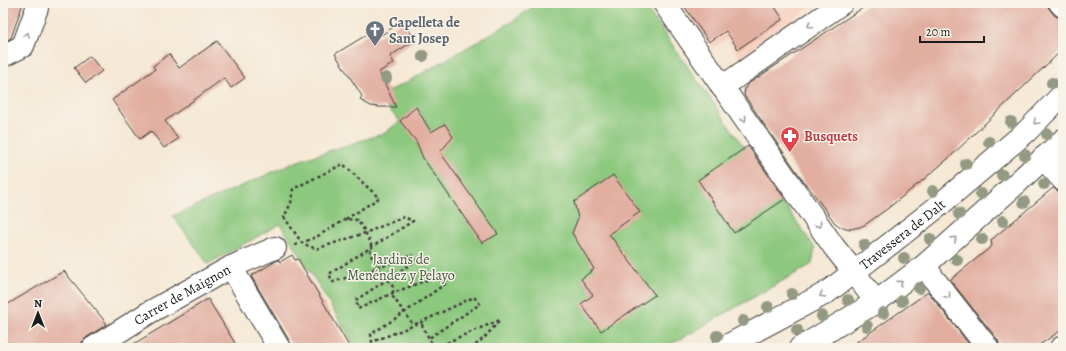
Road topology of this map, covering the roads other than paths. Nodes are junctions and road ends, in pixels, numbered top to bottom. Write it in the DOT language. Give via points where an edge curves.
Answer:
graph roads {
  1 [pos="37,3"];
  2 [pos="664,3"];
  3 [pos="842,3"];
  4 [pos="1060,3"];
  5 [pos="1063,6"];
  6 [pos="3,56"];
  7 [pos="722,87"];
  8 [pos="1063,94"];
  9 [pos="1063,140"];
  10 [pos="1043,158"];
  11 [pos="1063,180"];
  12 [pos="275,248"];
  13 [pos="925,265"];
  14 [pos="231,267"];
  15 [pos="854,272"];
  16 [pos="876,302"];
  17 [pos="93,348"];
  18 [pos="279,348"];
  19 [pos="723,348"];
  20 [pos="800,348"];
  21 [pos="988,348"];
  6 -- 1 [label="street, one-way" via="24,46"];
  2 -- 7 [label="street"];
  3 -- 7 [label="street, one-way"];
  4 -- 5 [label="street"];
  7 -- 15 [label="street, one-way"];
  8 -- 15 [label="street, Travessera de Dalt, one-way" via="1027,131 936,208"];
  9 -- 10 [label="street"];
  10 -- 11 [label="street"];
  13 -- 10 [label="street, one-way"];
  12 -- 14 [label="street, Carrer de Maignon"];
  16 -- 13 [label="street, one-way"];
  13 -- 21 [label="street, one-way"];
  14 -- 17 [label="street, Carrer de Maignon" via="150,312"];
  14 -- 18 [label="street"];
  15 -- 16 [label="street"];
  15 -- 19 [label="street, Travessera de Dalt, one-way" via="826,293"];
  16 -- 20 [label="street"];
}
